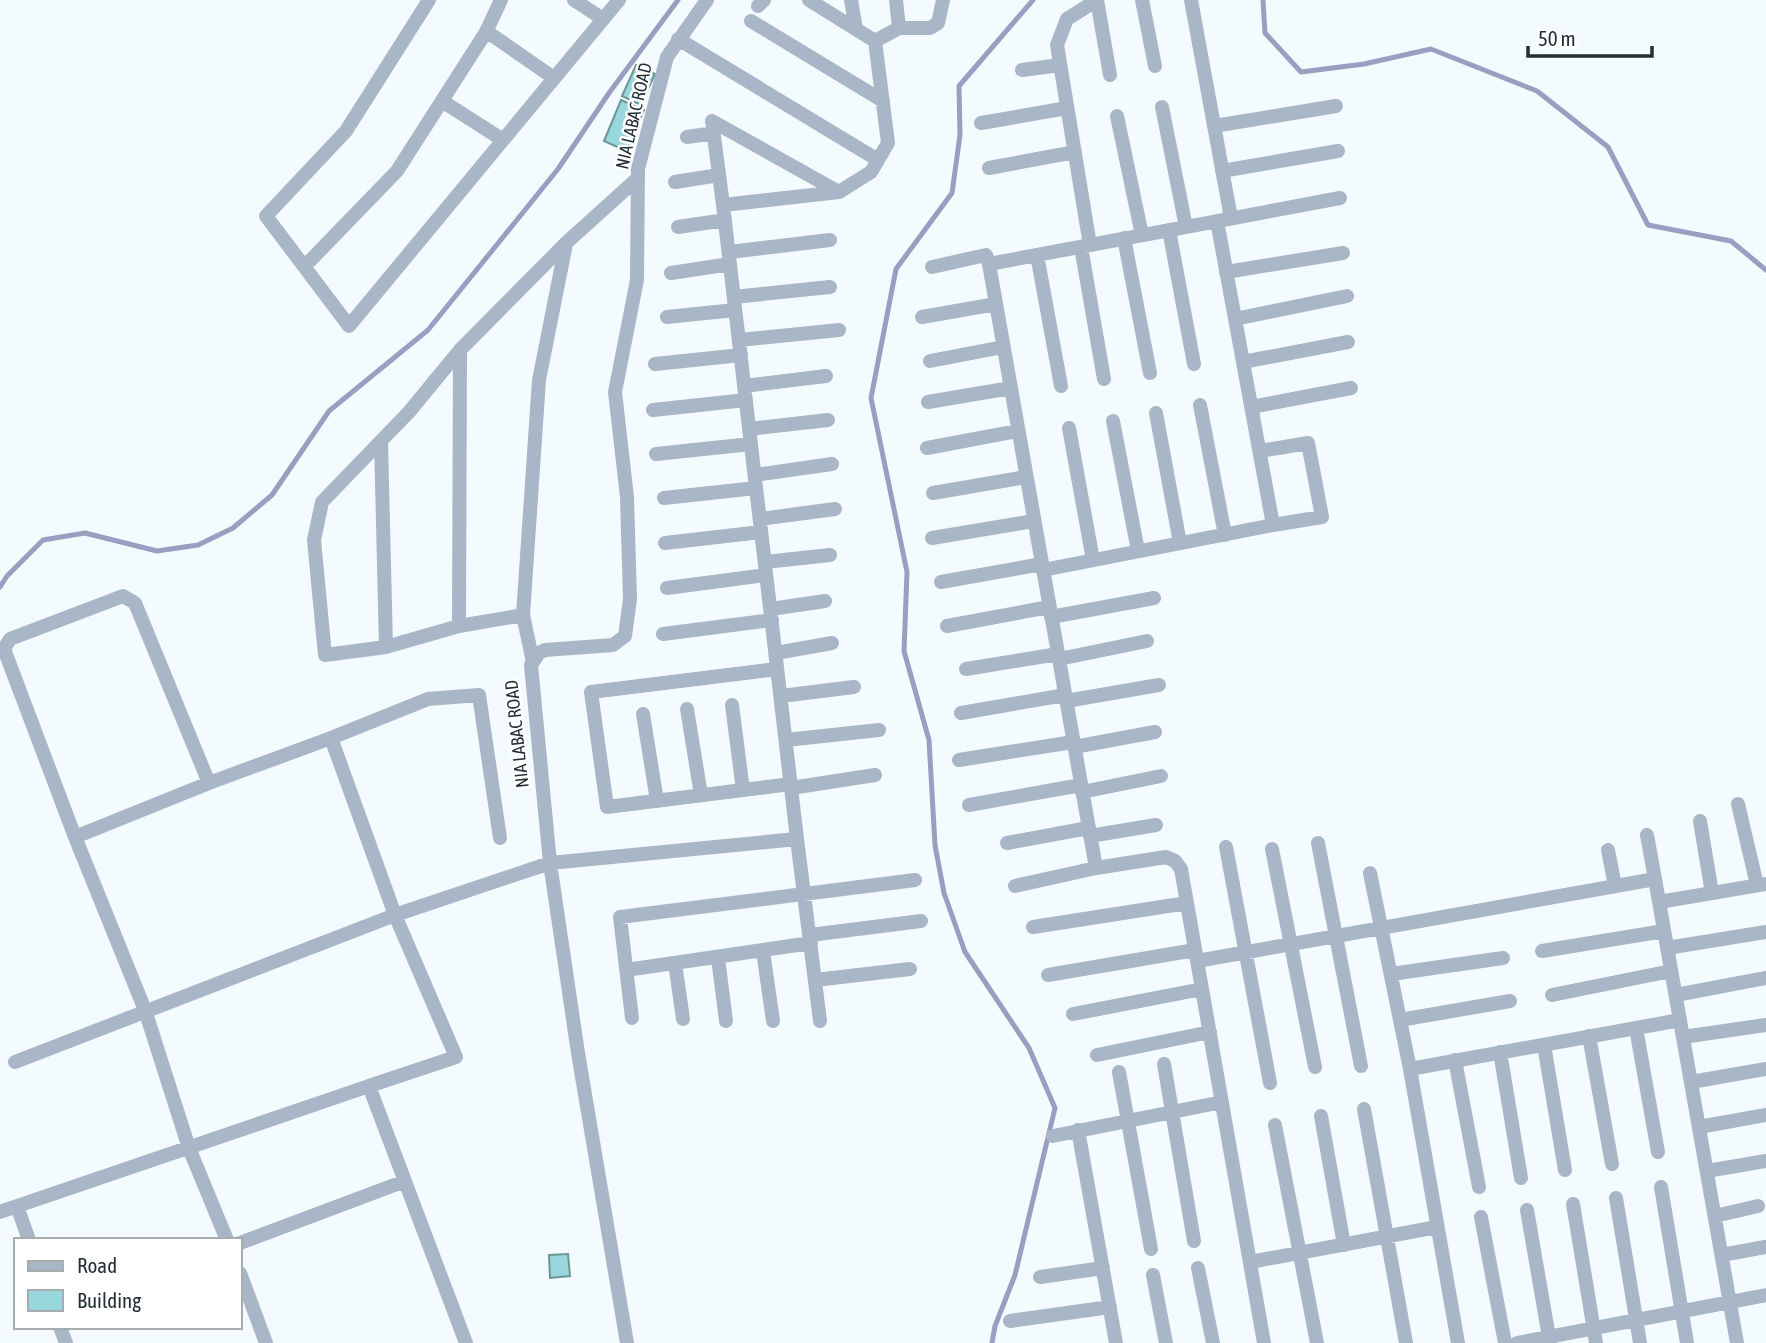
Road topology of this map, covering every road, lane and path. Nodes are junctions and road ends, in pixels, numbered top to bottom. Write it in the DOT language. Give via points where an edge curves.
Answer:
graph roads {
  1 [pos="429,0"];
  2 [pos="501,0"];
  3 [pos="574,0"];
  4 [pos="619,0"];
  5 [pos="810,0"];
  6 [pos="851,0"];
  7 [pos="896,0"];
  8 [pos="943,0"];
  9 [pos="1097,0"];
  10 [pos="1142,0"];
  11 [pos="1191,0"];
  12 [pos="705,1"];
  13 [pos="603,19"];
  14 [pos="751,21"];
  15 [pos="899,28"];
  16 [pos="856,29"];
  17 [pos="486,31"];
  18 [pos="678,38"];
  19 [pos="876,41"];
  20 [pos="1060,65"];
  21 [pos="1155,66"];
  22 [pos="1022,70"];
  23 [pos="1110,75"];
  24 [pos="554,78"];
  25 [pos="442,101"];
  26 [pos="883,101"];
  27 [pos="1336,106"];
  28 [pos="1162,107"];
  29 [pos="1067,108"];
  30 [pos="1117,116"];
  31 [pos="981,123"];
  32 [pos="1214,126"];
  33 [pos="713,133"];
  34 [pos="687,137"];
  35 [pos="503,140"];
  36 [pos="1338,151"];
  37 [pos="1074,152"];
  38 [pos="878,160"];
  39 [pos="989,168"];
  40 [pos="1222,171"];
  41 [pos="719,175"];
  42 [pos="638,178"];
  43 [pos="675,182"];
  44 [pos="839,192"];
  45 [pos="1340,198"];
  46 [pos="723,205"];
  47 [pos="725,220"];
  48 [pos="1224,220"];
  49 [pos="1186,227"];
  50 [pos="678,228"];
  51 [pos="1169,230"];
  52 [pos="1142,235"];
  53 [pos="1124,238"];
  54 [pos="830,240"];
  55 [pos="566,243"];
  56 [pos="1085,246"];
  57 [pos="1343,253"];
  58 [pos="1037,255"];
  59 [pos="729,258"];
  60 [pos="989,264"];
  61 [pos="305,266"];
  62 [pos="932,267"];
  63 [pos="1226,272"];
  64 [pos="671,273"];
  65 [pos="830,286"];
  66 [pos="1347,296"];
  67 [pos="735,304"];
  68 [pos="996,304"];
  69 [pos="667,317"];
  70 [pos="922,317"];
  71 [pos="1235,319"];
  72 [pos="839,330"];
  73 [pos="1348,342"];
  74 [pos="740,347"];
  75 [pos="1003,347"];
  76 [pos="460,351"];
  77 [pos="930,361"];
  78 [pos="1243,362"];
  79 [pos="655,364"];
  80 [pos="1194,364"];
  81 [pos="1150,373"];
  82 [pos="826,376"];
  83 [pos="1104,379"];
  84 [pos="1061,386"];
  85 [pos="1011,388"];
  86 [pos="1351,388"];
  87 [pos="745,393"];
  88 [pos="928,402"];
  89 [pos="1200,405"];
  90 [pos="1251,407"];
  91 [pos="653,410"];
  92 [pos="1156,413"];
  93 [pos="828,421"];
  94 [pos="1113,421"];
  95 [pos="1069,428"];
  96 [pos="1018,431"];
  97 [pos="750,436"];
  98 [pos="382,441"];
  99 [pos="927,448"];
  100 [pos="1259,451"];
  101 [pos="656,454"];
  102 [pos="832,464"];
  103 [pos="1026,477"];
  104 [pos="755,482"];
  105 [pos="933,494"];
  106 [pos="664,498"];
  107 [pos="835,509"];
  108 [pos="1034,521"];
  109 [pos="761,525"];
  110 [pos="1273,525"];
  111 [pos="1225,535"];
  112 [pos="932,538"];
  113 [pos="665,543"];
  114 [pos="1180,543"];
  115 [pos="1138,551"];
  116 [pos="830,555"];
  117 [pos="1093,560"];
  118 [pos="1042,567"];
  119 [pos="766,568"];
  120 [pos="941,582"];
  121 [pos="667,587"];
  122 [pos="1154,598"];
  123 [pos="825,601"];
  124 [pos="1050,612"];
  125 [pos="523,615"];
  126 [pos="771,615"];
  127 [pos="459,626"];
  128 [pos="947,626"];
  129 [pos="663,634"];
  130 [pos="1147,641"];
  131 [pos="832,643"];
  132 [pos="386,648"];
  133 [pos="1058,657"];
  134 [pos="776,661"];
  135 [pos="533,662"];
  136 [pos="966,669"];
  137 [pos="1159,685"];
  138 [pos="854,687"];
  139 [pos="781,696"];
  140 [pos="1065,698"];
  141 [pos="732,705"];
  142 [pos="687,709"];
  143 [pos="961,713"];
  144 [pos="643,714"];
  145 [pos="879,730"];
  146 [pos="1155,732"];
  147 [pos="331,738"];
  148 [pos="786,740"];
  149 [pos="1074,744"];
  150 [pos="959,760"];
  151 [pos="876,775"];
  152 [pos="1161,776"];
  153 [pos="209,783"];
  154 [pos="791,786"];
  155 [pos="1081,788"];
  156 [pos="743,790"];
  157 [pos="701,795"];
  158 [pos="657,801"];
  159 [pos="1738,804"];
  160 [pos="969,805"];
  161 [pos="1700,821"];
  162 [pos="1156,825"];
  163 [pos="1089,832"];
  164 [pos="1647,835"];
  165 [pos="75,837"];
  166 [pos="500,838"];
  167 [pos="797,839"];
  168 [pos="1318,843"];
  169 [pos="1007,844"];
  170 [pos="1226,847"];
  171 [pos="1272,849"];
  172 [pos="1608,850"];
  173 [pos="550,863"];
  174 [pos="1096,869"];
  175 [pos="1370,873"];
  176 [pos="1655,879"];
  177 [pos="915,880"];
  178 [pos="1761,884"];
  179 [pos="1015,886"];
  180 [pos="1615,886"];
  181 [pos="1712,893"];
  182 [pos="805,895"];
  183 [pos="1659,902"];
  184 [pos="1187,903"];
  185 [pos="395,915"];
  186 [pos="921,921"];
  187 [pos="1033,927"];
  188 [pos="1382,928"];
  189 [pos="1664,931"];
  190 [pos="1766,932"];
  191 [pos="1336,936"];
  192 [pos="810,939"];
  193 [pos="1293,943"];
  194 [pos="1667,948"];
  195 [pos="763,951"];
  196 [pos="1542,951"];
  197 [pos="1247,952"];
  198 [pos="1196,955"];
  199 [pos="718,958"];
  200 [pos="1503,958"];
  201 [pos="675,963"];
  202 [pos="910,969"];
  203 [pos="626,970"];
  204 [pos="1671,971"];
  205 [pos="1391,974"];
  206 [pos="1048,975"];
  207 [pos="1766,978"];
  208 [pos="815,980"];
  209 [pos="1202,989"];
  210 [pos="1552,995"];
  211 [pos="1676,995"];
  212 [pos="1510,1001"];
  213 [pos="145,1010"];
  214 [pos="1073,1014"];
  215 [pos="632,1018"];
  216 [pos="683,1019"];
  217 [pos="1400,1020"];
  218 [pos="1680,1020"];
  219 [pos="726,1021"];
  220 [pos="773,1021"];
  221 [pos="820,1021"];
  222 [pos="1766,1025"];
  223 [pos="1636,1028"];
  224 [pos="1210,1032"];
  225 [pos="1589,1036"];
  226 [pos="1683,1037"];
  227 [pos="1544,1045"];
  228 [pos="1500,1052"];
  229 [pos="1097,1055"];
  230 [pos="1455,1060"];
  231 [pos="15,1062"];
  232 [pos="1164,1064"];
  233 [pos="1361,1066"];
  234 [pos="1315,1068"];
  235 [pos="1410,1069"];
  236 [pos="1766,1069"];
  237 [pos="1119,1072"];
  238 [pos="1691,1082"];
  239 [pos="1270,1083"];
  240 [pos="369,1086"];
  241 [pos="1222,1102"];
  242 [pos="1364,1109"];
  243 [pos="1173,1112"];
  244 [pos="1766,1115"];
  245 [pos="1321,1116"];
  246 [pos="1129,1120"];
  247 [pos="1275,1125"];
  248 [pos="1699,1127"];
  249 [pos="1078,1130"];
  250 [pos="1053,1136"];
  251 [pos="189,1147"];
  252 [pos="1658,1152"];
  253 [pos="1766,1161"];
  254 [pos="1612,1164"];
  255 [pos="1565,1170"];
  256 [pos="1707,1171"];
  257 [pos="1521,1178"];
  258 [pos="405,1181"];
  259 [pos="1479,1187"];
  260 [pos="1661,1187"];
  261 [pos="1616,1198"];
  262 [pos="1573,1204"];
  263 [pos="18,1206"];
  264 [pos="1758,1206"];
  265 [pos="1527,1210"];
  266 [pos="0,1212"];
  267 [pos="1715,1216"];
  268 [pos="1481,1217"];
  269 [pos="1437,1227"];
  270 [pos="1388,1237"];
  271 [pos="28,1238"];
  272 [pos="226,1238"];
  273 [pos="1194,1241"];
  274 [pos="242,1242"];
  275 [pos="1344,1245"];
  276 [pos="1765,1247"];
  277 [pos="1151,1249"];
  278 [pos="1300,1252"];
  279 [pos="1722,1255"];
  280 [pos="1250,1262"];
  281 [pos="1103,1268"];
  282 [pos="1198,1268"];
  283 [pos="1153,1275"];
  284 [pos="1040,1276"];
  285 [pos="242,1278"];
  286 [pos="1766,1295"];
  287 [pos="1730,1304"];
  288 [pos="1110,1307"];
  289 [pos="1681,1313"];
  290 [pos="1010,1321"];
  291 [pos="1636,1321"];
  292 [pos="1595,1336"];
  293 [pos="1549,1340"];
  294 [pos="266,1343"];
  295 [pos="466,1343"];
  296 [pos="627,1343"];
  297 [pos="1116,1343"];
  298 [pos="1166,1343"];
  299 [pos="1213,1343"];
  300 [pos="1264,1343"];
  301 [pos="1317,1343"];
  302 [pos="1406,1343"];
  303 [pos="1458,1343"];
  304 [pos="1505,1343"];
  305 [pos="1517,1343"];
  306 [pos="1640,1343"];
  307 [pos="1687,1343"];
  308 [pos="1737,1343"];
  1 -- 61 [label="street" via="346,131 266,216"];
  2 -- 17 [label="street"];
  3 -- 13 [label="street"];
  4 -- 13 [label="street"];
  5 -- 16 [label="street"];
  6 -- 16 [label="street"];
  7 -- 15 [label="street"];
  8 -- 15 [label="street" via="938,23 930,28"];
  9 -- 20 [label="street" via="1067,19 1057,45"];
  9 -- 23 [label="street"];
  10 -- 21 [label="street"];
  11 -- 32 [label="street"];
  12 -- 18 [label="street, NIA LABAC ROAD"];
  13 -- 24 [label="street"];
  14 -- 26 [label="street"];
  15 -- 19 [label="street"];
  16 -- 19 [label="street"];
  17 -- 24 [label="street"];
  17 -- 25 [label="street"];
  18 -- 38 [label="street"];
  18 -- 42 [label="street, NIA LABAC ROAD" via="667,57"];
  19 -- 26 [label="street"];
  20 -- 22 [label="street"];
  20 -- 29 [label="street"];
  24 -- 35 [label="street"];
  25 -- 35 [label="street"];
  25 -- 61 [label="street" via="397,171"];
  26 -- 38 [label="street" via="888,143"];
  27 -- 32 [label="street"];
  28 -- 49 [label="street"];
  29 -- 31 [label="street"];
  29 -- 37 [label="street"];
  30 -- 52 [label="street"];
  32 -- 40 [label="street"];
  33 -- 34 [label="street"];
  33 -- 41 [label="street"];
  33 -- 44 [label="street" via="712,121"];
  35 -- 61 [label="street" via="349,326"];
  36 -- 40 [label="street"];
  37 -- 39 [label="street"];
  37 -- 56 [label="street"];
  38 -- 44 [label="street" via="871,172"];
  40 -- 48 [label="street"];
  41 -- 43 [label="street"];
  41 -- 46 [label="street"];
  42 -- 55 [label="street"];
  42 -- 135 [label="street, NIA LABAC ROAD" via="637,280 615,392 627,497 630,599 626,628 621,641 613,645 545,650"];
  44 -- 46 [label="street"];
  45 -- 48 [label="street"];
  46 -- 47 [label="street"];
  47 -- 50 [label="street"];
  47 -- 59 [label="street"];
  48 -- 49 [label="street"];
  48 -- 63 [label="street"];
  49 -- 51 [label="street"];
  51 -- 52 [label="street"];
  51 -- 80 [label="street"];
  52 -- 53 [label="street"];
  53 -- 56 [label="street"];
  53 -- 81 [label="street"];
  54 -- 59 [label="street"];
  55 -- 76 [label="street"];
  55 -- 125 [label="street" via="539,380"];
  56 -- 58 [label="street"];
  56 -- 83 [label="street"];
  57 -- 63 [label="street"];
  58 -- 60 [label="street"];
  58 -- 84 [label="street"];
  59 -- 64 [label="street"];
  59 -- 67 [label="street"];
  60 -- 62 [label="street" via="986,255"];
  60 -- 68 [label="street"];
  63 -- 71 [label="street"];
  65 -- 67 [label="street"];
  66 -- 71 [label="street"];
  67 -- 69 [label="street"];
  67 -- 74 [label="street"];
  68 -- 70 [label="street"];
  68 -- 75 [label="street"];
  71 -- 78 [label="street"];
  72 -- 74 [label="street"];
  73 -- 78 [label="street"];
  74 -- 79 [label="street"];
  74 -- 87 [label="street"];
  75 -- 77 [label="street"];
  75 -- 85 [label="street"];
  76 -- 98 [label="street"];
  76 -- 127 [label="street"];
  78 -- 90 [label="street"];
  82 -- 87 [label="street"];
  85 -- 88 [label="street"];
  85 -- 96 [label="street"];
  86 -- 90 [label="street"];
  87 -- 91 [label="street"];
  87 -- 97 [label="street"];
  89 -- 111 [label="street"];
  90 -- 100 [label="street"];
  92 -- 114 [label="street"];
  93 -- 97 [label="street"];
  94 -- 115 [label="street"];
  95 -- 117 [label="street"];
  96 -- 99 [label="street"];
  96 -- 103 [label="street"];
  97 -- 101 [label="street"];
  97 -- 104 [label="street"];
  98 -- 132 [label="street"];
  98 -- 132 [label="street" via="322,502 314,540 325,655"];
  100 -- 110 [label="street"];
  100 -- 110 [label="street" via="1308,443 1322,517"];
  102 -- 104 [label="street"];
  103 -- 105 [label="street"];
  103 -- 108 [label="street"];
  104 -- 106 [label="street"];
  104 -- 109 [label="street"];
  107 -- 109 [label="street"];
  108 -- 112 [label="street"];
  108 -- 118 [label="street"];
  109 -- 113 [label="street"];
  109 -- 119 [label="street"];
  110 -- 111 [label="street"];
  111 -- 114 [label="street"];
  114 -- 115 [label="street"];
  115 -- 117 [label="street"];
  116 -- 119 [label="street"];
  117 -- 118 [label="street"];
  118 -- 120 [label="street"];
  118 -- 124 [label="street"];
  119 -- 121 [label="street"];
  119 -- 126 [label="street"];
  122 -- 124 [label="street"];
  123 -- 126 [label="street"];
  124 -- 128 [label="street"];
  124 -- 133 [label="street"];
  125 -- 127 [label="street"];
  125 -- 135 [label="street"];
  126 -- 129 [label="street"];
  126 -- 134 [label="street"];
  127 -- 132 [label="street"];
  130 -- 133 [label="street"];
  131 -- 134 [label="street"];
  133 -- 136 [label="street"];
  133 -- 140 [label="street"];
  134 -- 139 [label="street"];
  134 -- 158 [label="street" via="591,692 607,807"];
  135 -- 173 [label="street, NIA LABAC ROAD" via="530,677"];
  137 -- 140 [label="street"];
  138 -- 139 [label="street"];
  139 -- 148 [label="street"];
  140 -- 143 [label="street"];
  140 -- 149 [label="street"];
  141 -- 156 [label="street"];
  142 -- 157 [label="street"];
  144 -- 158 [label="street"];
  145 -- 148 [label="street"];
  146 -- 149 [label="street"];
  147 -- 153 [label="street"];
  147 -- 166 [label="street" via="428,699 479,695"];
  147 -- 185 [label="street"];
  148 -- 154 [label="street"];
  149 -- 150 [label="street"];
  149 -- 155 [label="street"];
  151 -- 154 [label="street"];
  152 -- 155 [label="street"];
  153 -- 165 [label="street"];
  153 -- 165 [label="street" via="135,603 123,596 10,639 4,649"];
  154 -- 156 [label="street"];
  154 -- 167 [label="street"];
  155 -- 160 [label="street"];
  155 -- 163 [label="street"];
  156 -- 157 [label="street"];
  157 -- 158 [label="street"];
  159 -- 178 [label="street"];
  161 -- 181 [label="street"];
  162 -- 163 [label="street"];
  163 -- 169 [label="street"];
  163 -- 174 [label="street"];
  164 -- 176 [label="street"];
  165 -- 213 [label="street"];
  167 -- 173 [label="street"];
  167 -- 182 [label="street"];
  168 -- 191 [label="street"];
  170 -- 197 [label="street"];
  171 -- 193 [label="street"];
  172 -- 180 [label="street"];
  173 -- 185 [label="street"];
  173 -- 296 [label="street, NIA LABAC ROAD"];
  174 -- 179 [label="street"];
  174 -- 184 [label="street" via="1167,857 1181,869"];
  175 -- 188 [label="street"];
  176 -- 180 [label="street"];
  176 -- 183 [label="street"];
  177 -- 182 [label="street"];
  178 -- 181 [label="street"];
  180 -- 188 [label="street"];
  181 -- 183 [label="street"];
  182 -- 192 [label="street"];
  182 -- 203 [label="street" via="620,917"];
  183 -- 189 [label="street"];
  184 -- 187 [label="street"];
  184 -- 198 [label="street"];
  185 -- 213 [label="street"];
  185 -- 240 [label="street" via="456,1057"];
  186 -- 192 [label="street"];
  188 -- 191 [label="street"];
  188 -- 205 [label="street"];
  189 -- 194 [label="street"];
  189 -- 196 [label="street"];
  190 -- 194 [label="street"];
  191 -- 193 [label="street"];
  191 -- 233 [label="street"];
  192 -- 195 [label="street"];
  192 -- 208 [label="street"];
  193 -- 197 [label="street"];
  193 -- 234 [label="street"];
  194 -- 204 [label="street"];
  195 -- 199 [label="street"];
  195 -- 220 [label="street"];
  197 -- 198 [label="street"];
  197 -- 239 [label="street"];
  198 -- 206 [label="street"];
  198 -- 209 [label="street"];
  199 -- 201 [label="street"];
  199 -- 219 [label="street"];
  200 -- 205 [label="street"];
  201 -- 203 [label="street"];
  201 -- 216 [label="street"];
  202 -- 208 [label="street"];
  203 -- 215 [label="street"];
  204 -- 210 [label="street"];
  204 -- 211 [label="street"];
  205 -- 217 [label="street"];
  207 -- 211 [label="street"];
  208 -- 221 [label="street"];
  209 -- 214 [label="street"];
  209 -- 224 [label="street"];
  211 -- 218 [label="street"];
  212 -- 217 [label="street"];
  213 -- 231 [label="street"];
  213 -- 251 [label="street"];
  217 -- 235 [label="street"];
  218 -- 223 [label="street"];
  218 -- 226 [label="street"];
  222 -- 226 [label="street"];
  223 -- 225 [label="street"];
  223 -- 252 [label="street"];
  224 -- 229 [label="street"];
  224 -- 241 [label="street"];
  225 -- 227 [label="street"];
  225 -- 254 [label="street"];
  226 -- 238 [label="street"];
  227 -- 228 [label="street"];
  227 -- 255 [label="street"];
  228 -- 230 [label="street"];
  228 -- 257 [label="street"];
  230 -- 235 [label="street"];
  230 -- 259 [label="street"];
  232 -- 243 [label="street"];
  235 -- 269 [label="street"];
  236 -- 238 [label="street"];
  237 -- 246 [label="street"];
  238 -- 248 [label="street"];
  240 -- 251 [label="street"];
  240 -- 258 [label="street"];
  241 -- 243 [label="street"];
  241 -- 280 [label="street"];
  242 -- 270 [label="street"];
  243 -- 246 [label="street"];
  243 -- 273 [label="street"];
  244 -- 248 [label="street"];
  245 -- 275 [label="street"];
  246 -- 249 [label="street"];
  246 -- 277 [label="street"];
  247 -- 278 [label="street"];
  248 -- 256 [label="street"];
  249 -- 250 [label="street"];
  249 -- 281 [label="street"];
  251 -- 263 [label="street"];
  251 -- 272 [label="street"];
  253 -- 256 [label="street"];
  256 -- 267 [label="street"];
  258 -- 274 [label="street"];
  258 -- 295 [label="street"];
  260 -- 289 [label="street"];
  261 -- 291 [label="street"];
  262 -- 292 [label="street"];
  263 -- 266 [label="street"];
  263 -- 271 [label="street"];
  264 -- 267 [label="street"];
  265 -- 293 [label="street"];
  267 -- 279 [label="street"];
  268 -- 304 [label="street"];
  269 -- 270 [label="street"];
  269 -- 303 [label="street"];
  270 -- 275 [label="street"];
  270 -- 302 [label="street"];
  275 -- 278 [label="street"];
  276 -- 279 [label="street"];
  278 -- 280 [label="street"];
  278 -- 301 [label="street"];
  279 -- 287 [label="street"];
  280 -- 300 [label="street"];
  281 -- 284 [label="street"];
  281 -- 288 [label="street"];
  282 -- 299 [label="street"];
  283 -- 298 [label="street"];
  285 -- 294 [label="street"];
  286 -- 287 [label="street"];
  287 -- 289 [label="street"];
  287 -- 308 [label="street"];
  288 -- 290 [label="street"];
  288 -- 297 [label="street"];
  289 -- 291 [label="street"];
  289 -- 307 [label="street"];
  291 -- 292 [label="street"];
  291 -- 306 [label="street"];
  292 -- 293 [label="street"];
  293 -- 305 [label="street"];
}
